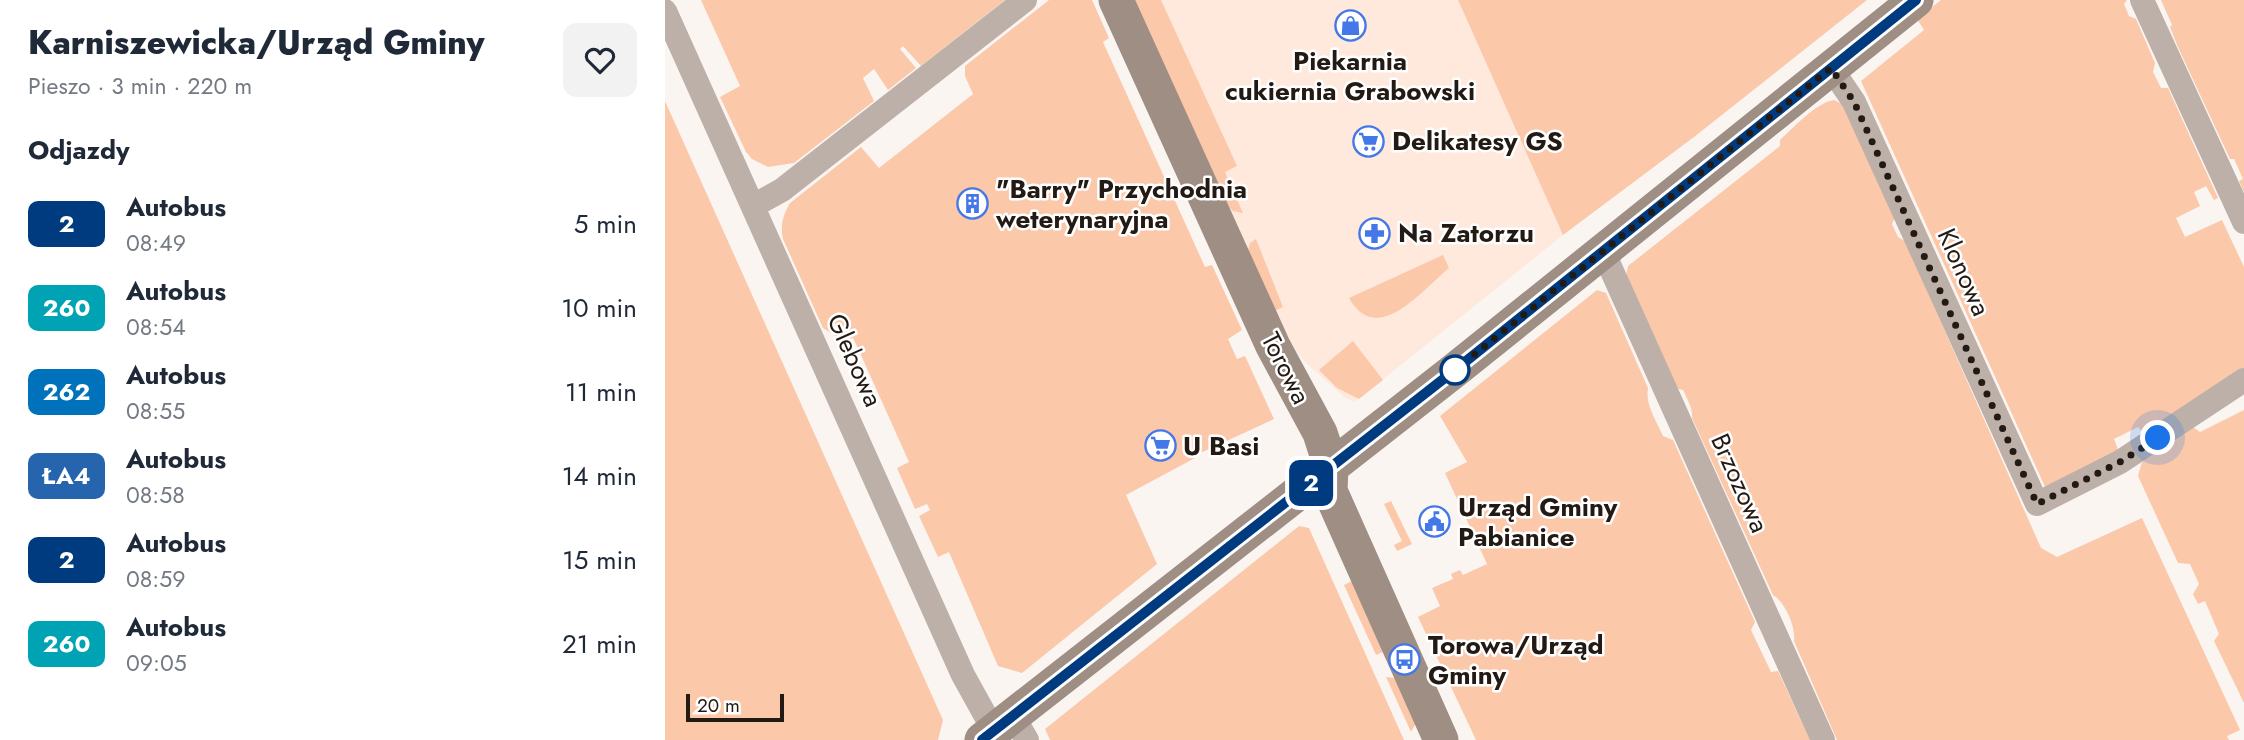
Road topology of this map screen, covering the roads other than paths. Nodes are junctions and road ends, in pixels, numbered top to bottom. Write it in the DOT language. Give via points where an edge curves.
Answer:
graph roads {
  1 [pos="1025,0"];
  2 [pos="1116,0"];
  3 [pos="1916,0"];
  4 [pos="2142,0"];
  5 [pos="665,11"];
  6 [pos="1831,68"];
  7 [pos="753,206"];
  8 [pos="2244,222"];
  9 [pos="1603,251"];
  10 [pos="2244,380"];
  11 [pos="1331,467"];
  12 [pos="1004,732"];
  13 [pos="1441,740"];
  14 [pos="1823,740"];
  1 -- 7 [label="street" via="782,190"];
  2 -- 11 [label="street, Torowa" via="1273,346 1320,433"];
  3 -- 6 [label="street"];
  4 -- 8 [label="street"];
  5 -- 7 [label="street, Glebowa"];
  6 -- 9 [label="street"];
  6 -- 10 [label="street, Klonowa" via="1854,102 2037,504 2136,452"];
  7 -- 12 [label="street, Glebowa" via="963,675"];
  9 -- 11 [label="street"];
  9 -- 14 [label="street, Brzozowa"];
  11 -- 12 [label="street"];
  11 -- 13 [label="street, Torowa" via="1330,491"];
}
